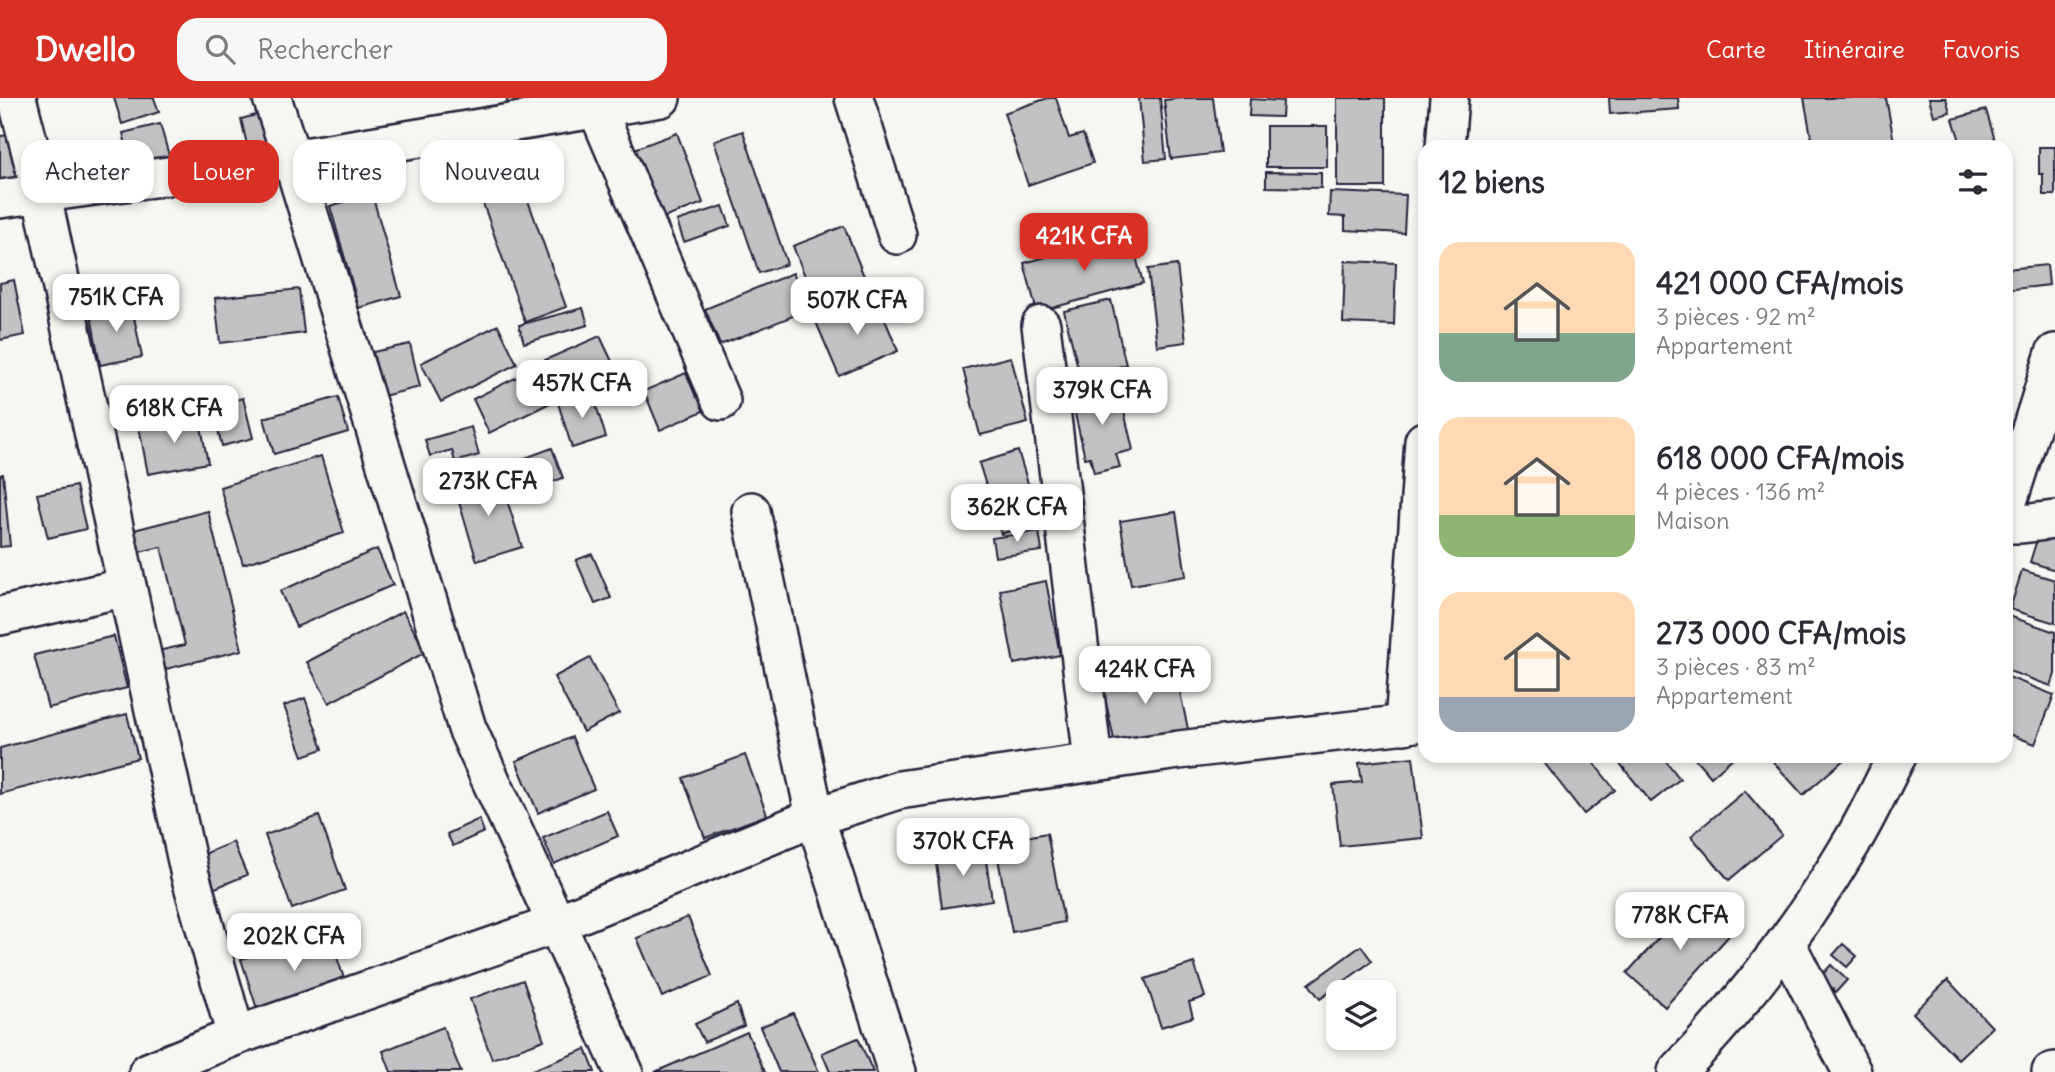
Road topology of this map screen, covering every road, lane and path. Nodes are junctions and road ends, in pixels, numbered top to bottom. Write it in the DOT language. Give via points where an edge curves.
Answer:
graph roads {
  1 [pos="17,98"];
  2 [pos="272,98"];
  3 [pos="854,98"];
  4 [pos="1449,98"];
  5 [pos="630,102"];
  6 [pos="28,140"];
  7 [pos="1446,140"];
  8 [pos="292,159"];
  9 [pos="154,177"];
  10 [pos="21,195"];
  11 [pos="0,199"];
  12 [pos="43,203"];
  13 [pos="897,235"];
  14 [pos="1041,325"];
  15 [pos="2055,353"];
  16 [pos="721,401"];
  17 [pos="2013,486"];
  18 [pos="751,511"];
  19 [pos="2055,520"];
  20 [pos="2013,524"];
  21 [pos="127,587"];
  22 [pos="1418,610"];
  23 [pos="0,616"];
  24 [pos="1414,723"];
  25 [pos="1093,761"];
  26 [pos="1893,763"];
  27 [pos="814,817"];
  28 [pos="556,924"];
  29 [pos="1786,943"];
  30 [pos="236,1036"];
  31 [pos="148,1072"];
  32 [pos="624,1072"];
  33 [pos="897,1072"];
  34 [pos="1677,1072"];
  35 [pos="1852,1072"];
  1 -- 6 [label="street"];
  2 -- 8 [label="street"];
  3 -- 13 [label="street"];
  4 -- 7 [label="street"];
  5 -- 8 [label="street"];
  5 -- 16 [label="street"];
  8 -- 9 [label="street"];
  8 -- 28 [label="street" via="467,727"];
  10 -- 11 [label="street"];
  12 -- 21 [label="street"];
  14 -- 25 [label="street"];
  15 -- 17 [label="street"];
  18 -- 27 [label="street"];
  19 -- 20 [label="street"];
  21 -- 23 [label="street"];
  21 -- 30 [label="street" via="190,875"];
  22 -- 24 [label="street"];
  24 -- 25 [label="street"];
  25 -- 27 [label="street" via="898,790"];
  26 -- 29 [label="street" via="1853,841"];
  27 -- 28 [label="street"];
  27 -- 33 [label="street"];
  28 -- 30 [label="street"];
  28 -- 32 [label="street"];
  29 -- 34 [label="street"];
  29 -- 35 [label="street"];
  30 -- 31 [label="street"];
}
